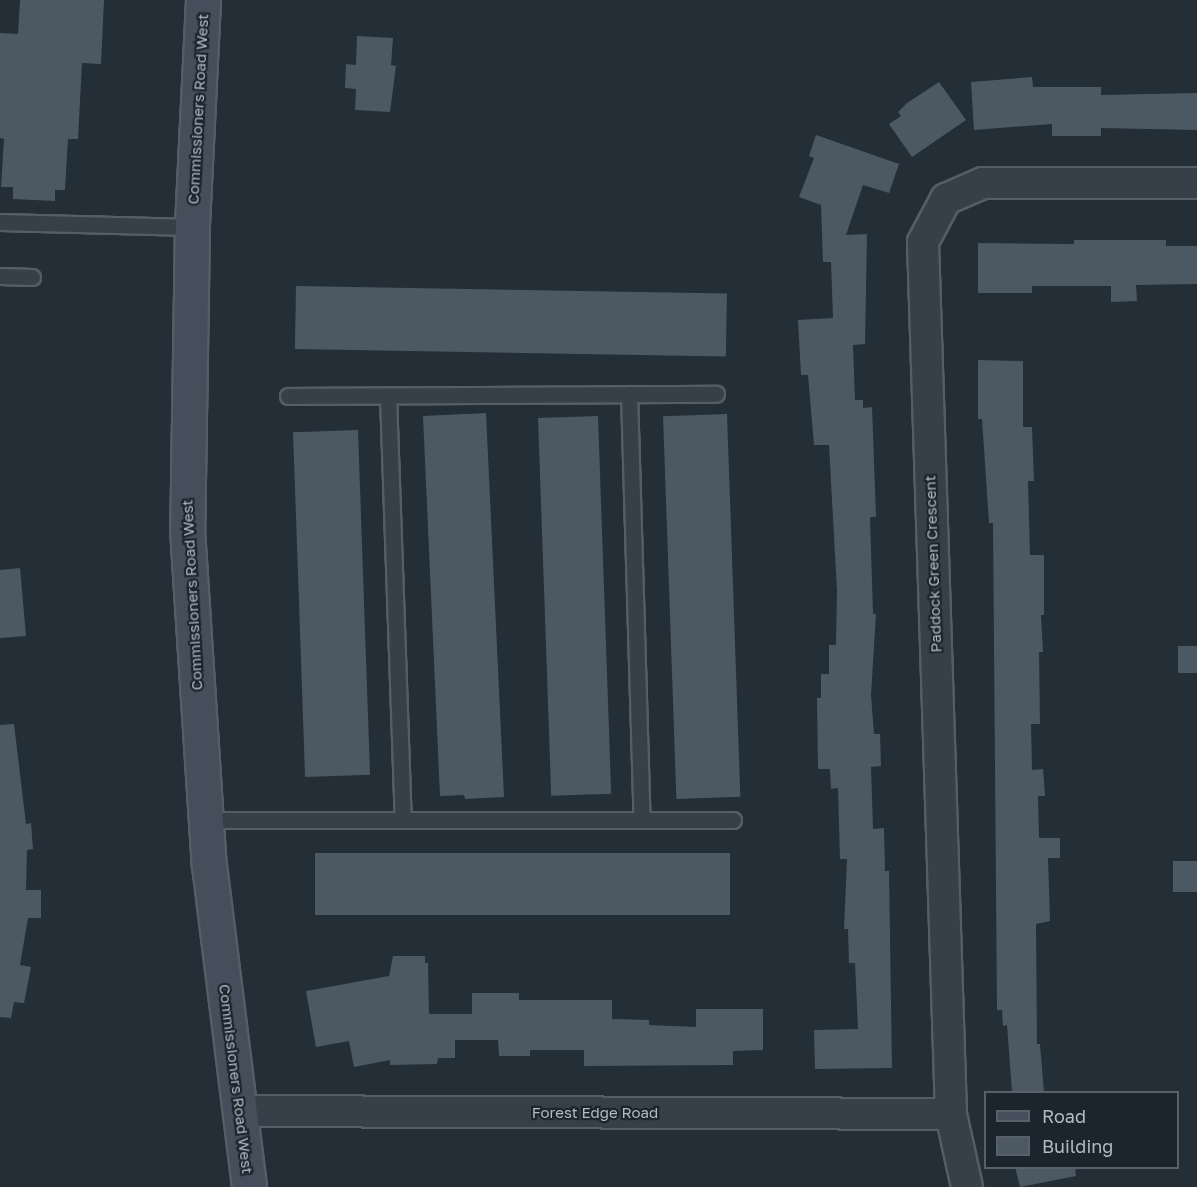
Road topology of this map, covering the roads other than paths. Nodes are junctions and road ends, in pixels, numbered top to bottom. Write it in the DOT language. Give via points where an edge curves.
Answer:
graph roads {
  1 [pos="203,0"];
  2 [pos="1197,183"];
  3 [pos="0,222"];
  4 [pos="192,227"];
  5 [pos="0,276"];
  6 [pos="32,277"];
  7 [pos="629,394"];
  8 [pos="716,394"];
  9 [pos="288,396"];
  10 [pos="387,396"];
  11 [pos="206,820"];
  12 [pos="403,820"];
  13 [pos="642,820"];
  14 [pos="733,820"];
  15 [pos="240,1111"];
  16 [pos="951,1114"];
  17 [pos="249,1187"];
  18 [pos="967,1187"];
  1 -- 4 [label="main road, Commissioners Road West"];
  2 -- 16 [label="street, Paddock Green Crescent" via="983,183 946,199 923,242"];
  3 -- 4 [label="lane"];
  4 -- 11 [label="main road, Commissioners Road West" via="187,529"];
  5 -- 6 [label="lane"];
  7 -- 8 [label="lane"];
  7 -- 10 [label="lane"];
  7 -- 13 [label="lane"];
  9 -- 10 [label="lane"];
  10 -- 12 [label="lane"];
  11 -- 12 [label="lane"];
  11 -- 15 [label="main road, Commissioners Road West"];
  12 -- 13 [label="lane"];
  13 -- 14 [label="lane"];
  15 -- 16 [label="street, Forest Edge Road"];
  15 -- 17 [label="main road, Commissioners Road West"];
  16 -- 18 [label="street, Paddock Green Crescent"];
}
